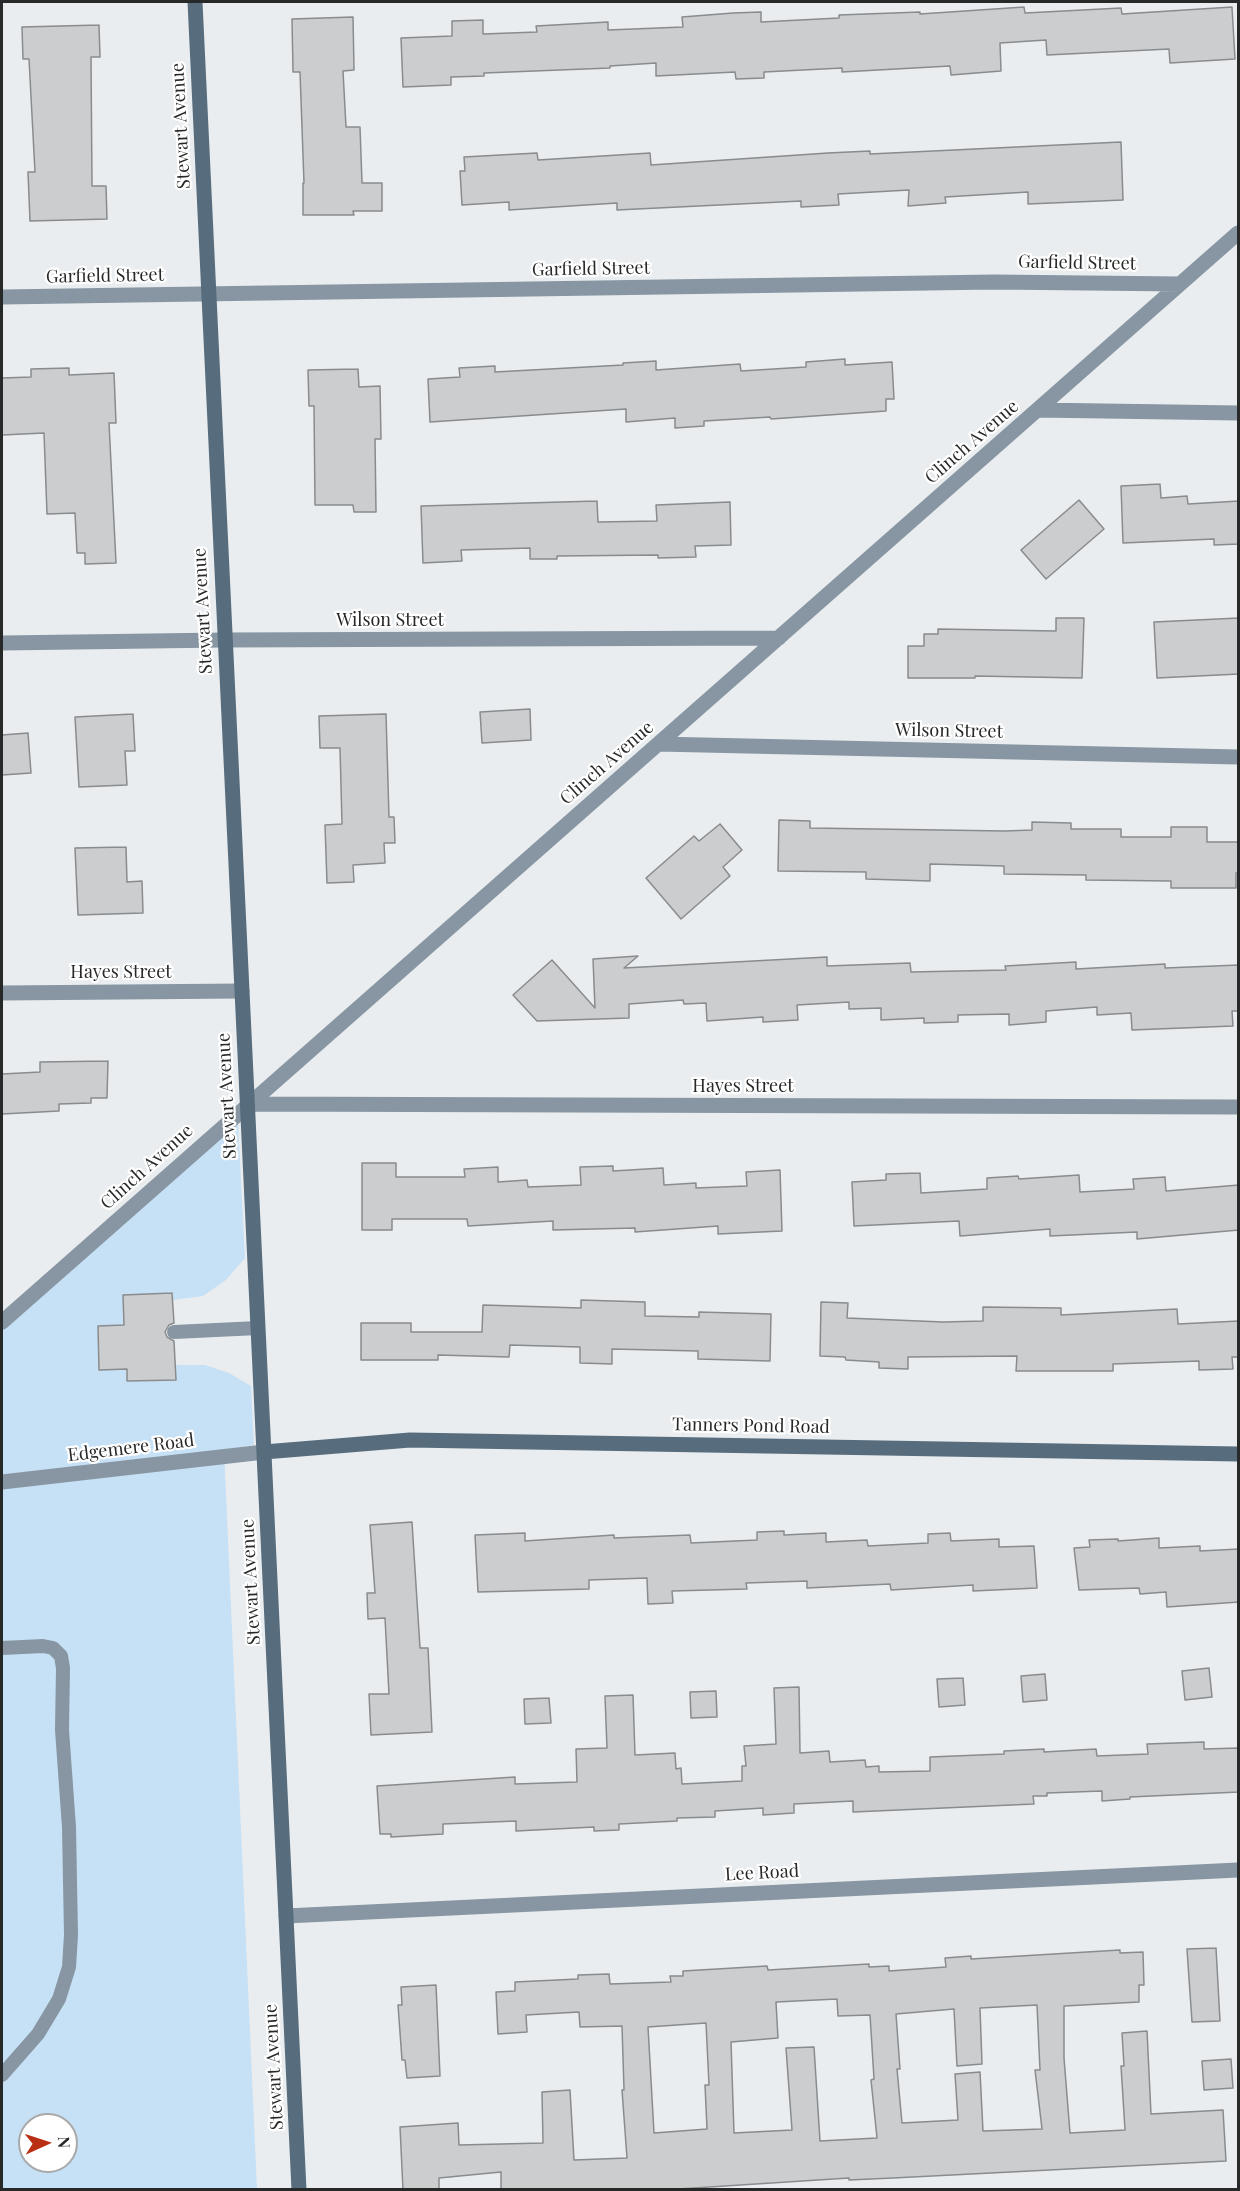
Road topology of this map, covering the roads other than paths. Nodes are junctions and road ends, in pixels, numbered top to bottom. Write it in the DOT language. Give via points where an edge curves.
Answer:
graph roads {
  1 [pos="195,2"];
  2 [pos="1239,233"];
  3 [pos="1180,284"];
  4 [pos="209,294"];
  5 [pos="2,297"];
  6 [pos="1037,410"];
  7 [pos="1239,413"];
  8 [pos="779,638"];
  9 [pos="224,640"];
  10 [pos="2,643"];
  11 [pos="658,744"];
  12 [pos="1239,756"];
  13 [pos="242,991"];
  14 [pos="2,993"];
  15 [pos="247,1104"];
  16 [pos="1239,1107"];
  17 [pos="2,1322"];
  18 [pos="258,1328"];
  19 [pos="174,1332"];
  20 [pos="264,1452"];
  21 [pos="1239,1454"];
  22 [pos="2,1482"];
  23 [pos="2,1648"];
  24 [pos="1239,1870"];
  25 [pos="286,1916"];
  26 [pos="2,2075"];
  27 [pos="299,2190"];
  1 -- 4 [label="main road, Stewart Avenue"];
  2 -- 3 [label="street, Clinch Avenue"];
  3 -- 4 [label="street, Garfield Street" via="994,282"];
  3 -- 6 [label="street, Clinch Avenue"];
  4 -- 5 [label="street, Garfield Street"];
  4 -- 9 [label="main road, Stewart Avenue"];
  6 -- 7 [label="street"];
  6 -- 8 [label="street, Clinch Avenue"];
  8 -- 9 [label="street, Wilson Street"];
  8 -- 11 [label="street, Clinch Avenue"];
  9 -- 10 [label="street, Wilson Street"];
  9 -- 13 [label="main road, Stewart Avenue"];
  11 -- 12 [label="street, Wilson Street"];
  11 -- 15 [label="street, Clinch Avenue"];
  13 -- 14 [label="street, Hayes Street"];
  13 -- 15 [label="main road, Stewart Avenue"];
  15 -- 16 [label="street, Hayes Street"];
  15 -- 17 [label="street, Clinch Avenue"];
  15 -- 18 [label="main road, Stewart Avenue"];
  18 -- 19 [label="lane"];
  18 -- 20 [label="main road, Stewart Avenue"];
  20 -- 21 [label="main road, Tanners Pond Road" via="411,1440"];
  20 -- 22 [label="street, Edgemere Road"];
  20 -- 25 [label="main road, Stewart Avenue"];
  23 -- 26 [label="lane" via="42,1646 53,1648 61,1656 71,1935 69,1967 59,1999 38,2034"];
  24 -- 25 [label="street, Lee Road"];
  25 -- 27 [label="main road, Stewart Avenue"];
}
